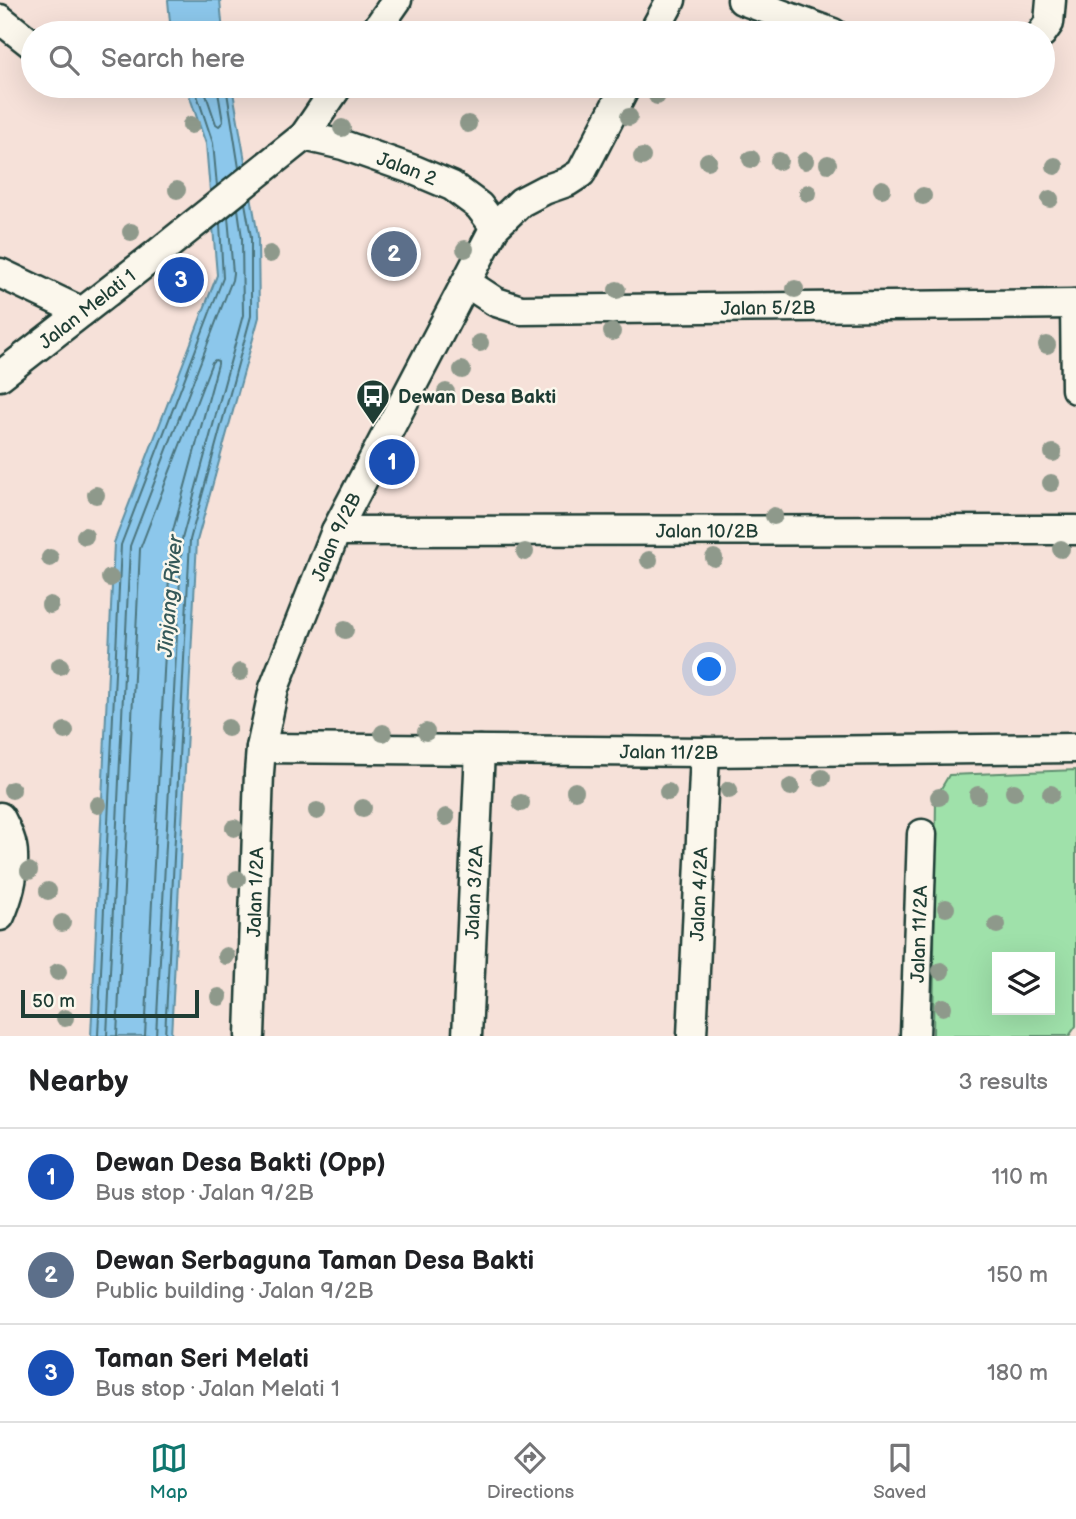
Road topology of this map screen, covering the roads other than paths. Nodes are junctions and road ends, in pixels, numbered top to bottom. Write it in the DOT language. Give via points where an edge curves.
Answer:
graph roads {
  1 [pos="397,0"];
  2 [pos="671,0"];
  3 [pos="742,0"];
  4 [pos="1051,0"];
  5 [pos="0,19"];
  6 [pos="382,21"];
  7 [pos="660,21"];
  8 [pos="799,21"];
  9 [pos="1049,21"];
  10 [pos="21,36"];
  11 [pos="330,98"];
  12 [pos="620,98"];
  13 [pos="304,136"];
  14 [pos="495,227"];
  15 [pos="0,273"];
  16 [pos="467,283"];
  17 [pos="1076,304"];
  18 [pos="82,312"];
  19 [pos="0,376"];
  20 [pos="1076,388"];
  21 [pos="1076,530"];
  22 [pos="336,531"];
  23 [pos="261,748"];
  24 [pos="1076,748"];
  25 [pos="480,750"];
  26 [pos="705,752"];
  27 [pos="0,817"];
  28 [pos="922,834"];
  29 [pos="0,916"];
  30 [pos="250,1036"];
  31 [pos="467,1036"];
  32 [pos="692,1036"];
  33 [pos="915,1036"];
  1 -- 6 [label="street"];
  2 -- 7 [label="street"];
  3 -- 8 [label="street"];
  4 -- 9 [label="street"];
  5 -- 10 [label="street"];
  11 -- 13 [label="street, Jalan Melati 1"];
  12 -- 14 [label="street, Jalan 9/2B" via="580,173 521,202"];
  13 -- 14 [label="street, Jalan 2" via="343,145 452,186"];
  13 -- 18 [label="street, Jalan Melati 1"];
  14 -- 16 [label="street, Jalan 9/2B"];
  15 -- 18 [label="street"];
  16 -- 17 [label="street, Jalan 5/2B" via="496,302 521,310"];
  16 -- 22 [label="street, Jalan 9/2B"];
  17 -- 20 [label="street"];
  18 -- 19 [label="street, Jalan Melati 1"];
  21 -- 22 [label="street, Jalan 10/2B"];
  22 -- 23 [label="street, Jalan 9/2B" via="274,688"];
  23 -- 25 [label="street, Jalan 11/2B"];
  23 -- 30 [label="street, Jalan 1/2A"];
  24 -- 26 [label="street, Jalan 11/2B"];
  25 -- 26 [label="street, Jalan 11/2B"];
  25 -- 31 [label="street, Jalan 3/2A"];
  26 -- 32 [label="street, Jalan 4/2A"];
  27 -- 29 [label="street" via="14,853"];
  28 -- 33 [label="street, Jalan 11/2A"];
}
